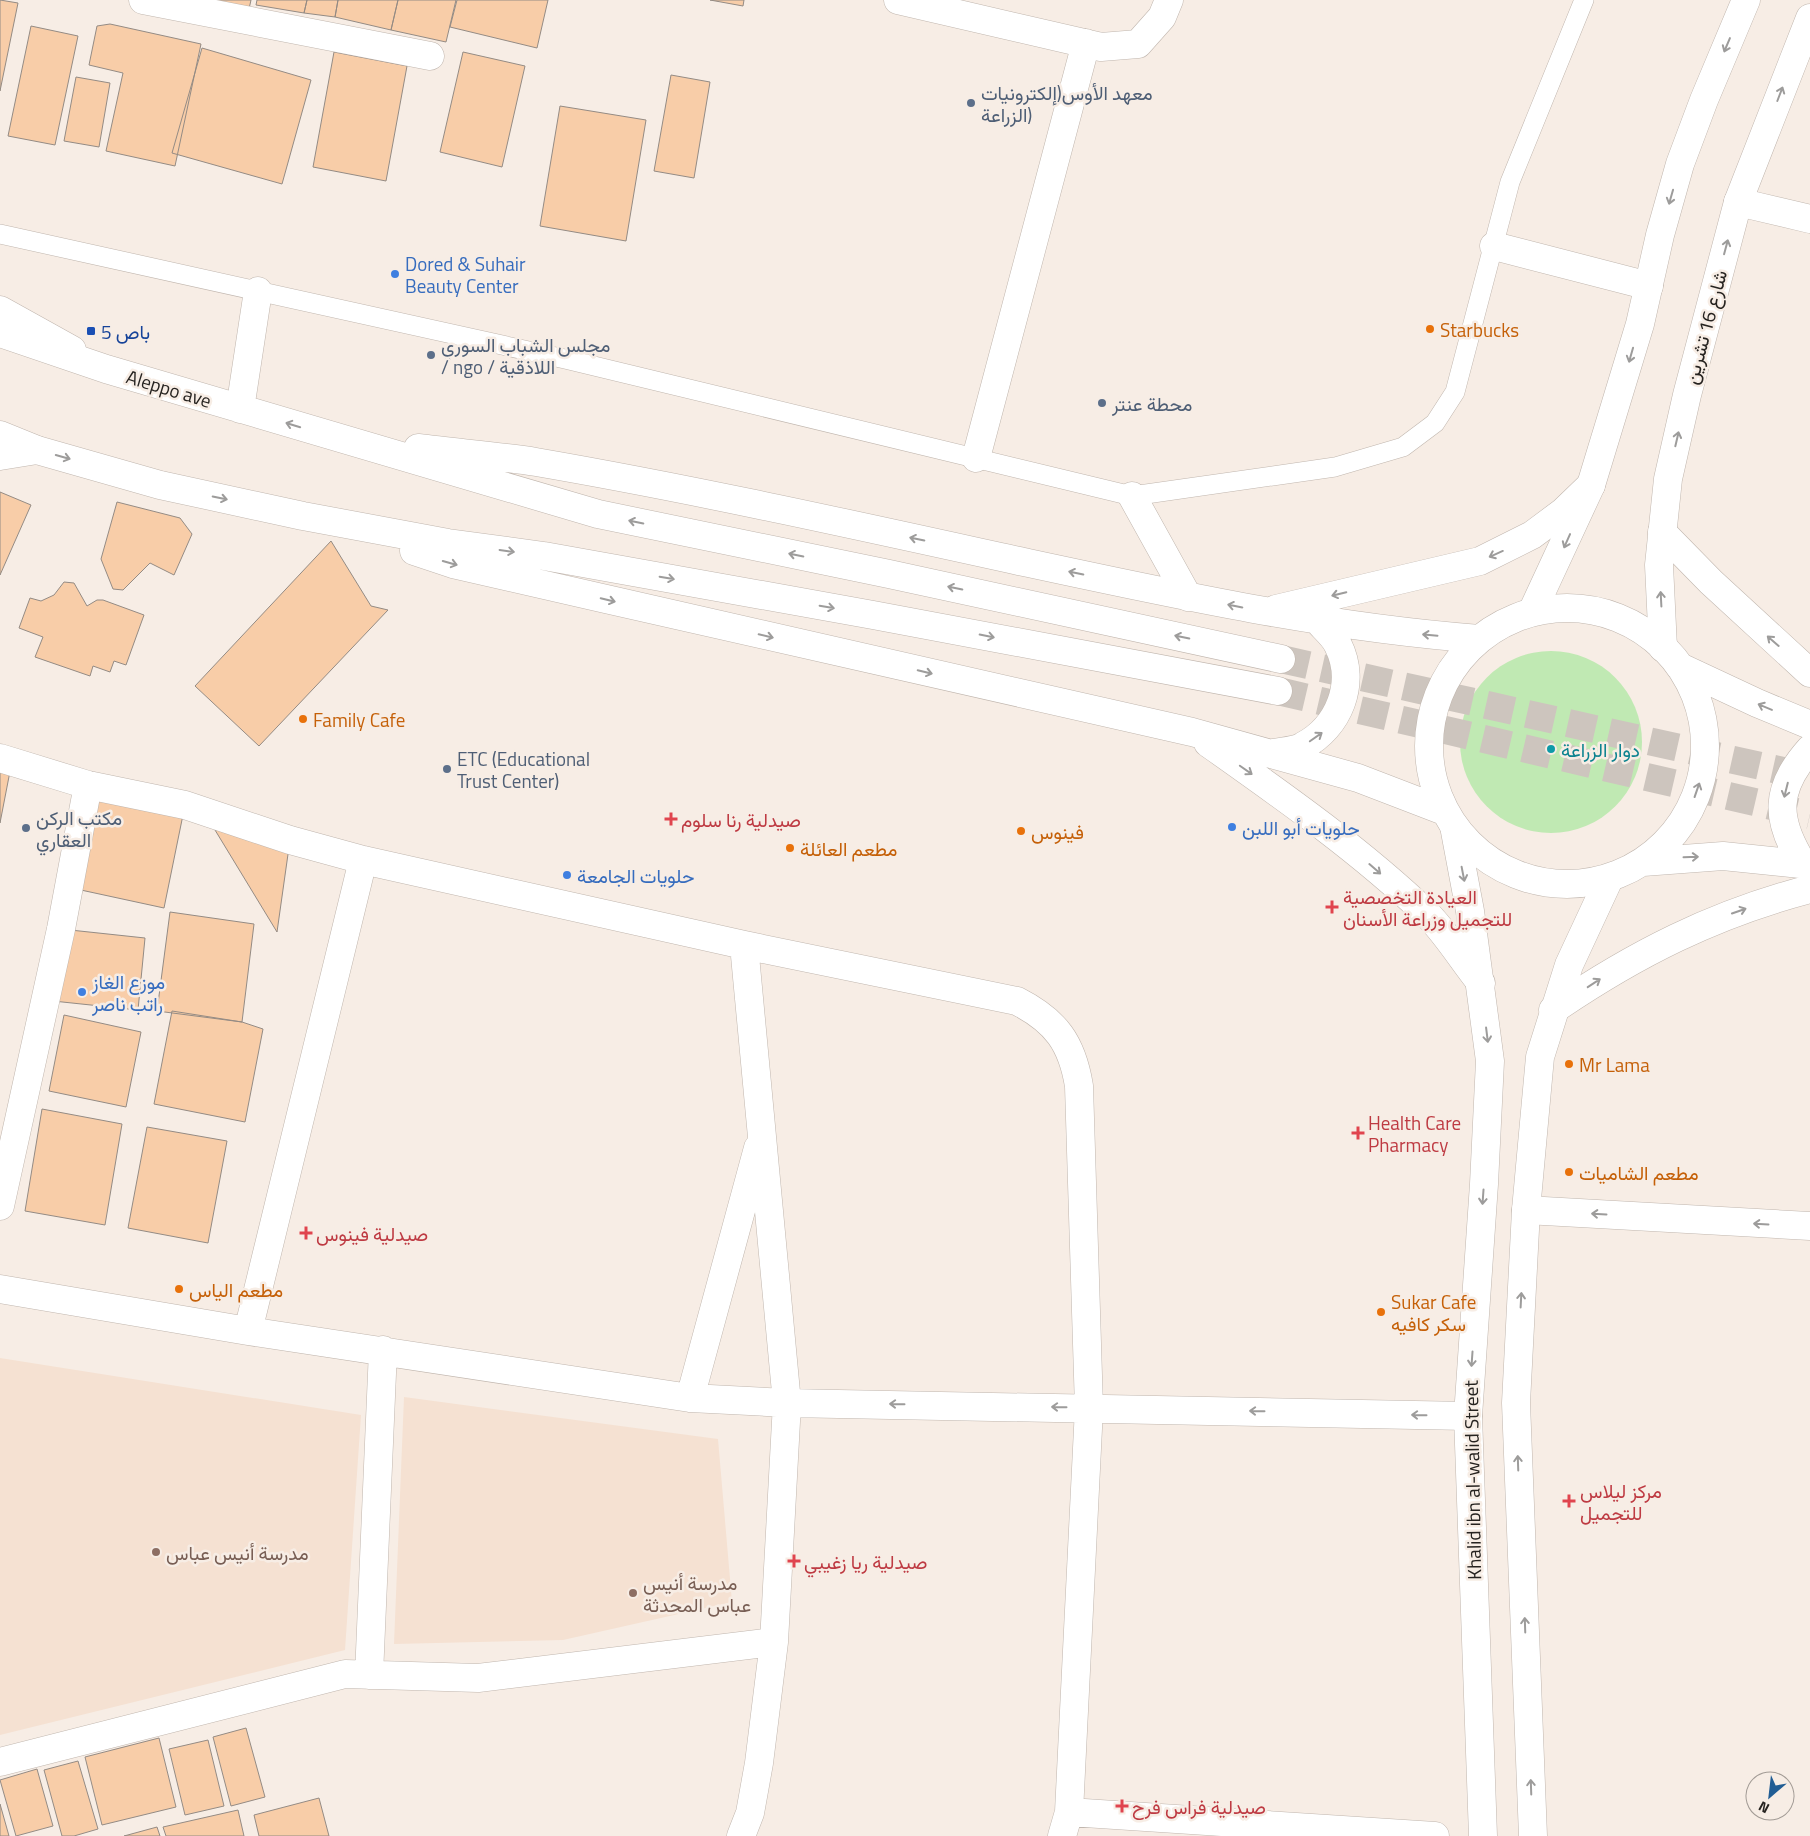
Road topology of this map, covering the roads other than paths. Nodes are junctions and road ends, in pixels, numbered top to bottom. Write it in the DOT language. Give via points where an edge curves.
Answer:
graph roads {
  1 [pos="143,0"];
  2 [pos="898,0"];
  3 [pos="1169,0"];
  4 [pos="1584,0"];
  5 [pos="1746,0"];
  6 [pos="1810,18"];
  7 [pos="1086,43"];
  8 [pos="430,56"];
  9 [pos="1738,202"];
  10 [pos="1810,219"];
  11 [pos="0,234"];
  12 [pos="1494,246"];
  13 [pos="1649,286"];
  14 [pos="258,291"];
  15 [pos="0,310"];
  16 [pos="0,334"];
  17 [pos="106,369"];
  18 [pos="240,409"];
  19 [pos="0,436"];
  20 [pos="339,438"];
  21 [pos="37,450"];
  22 [pos="0,456"];
  23 [pos="976,458"];
  24 [pos="1591,484"];
  25 [pos="1132,496"];
  26 [pos="303,516"];
  27 [pos="1662,532"];
  28 [pos="1188,597"];
  29 [pos="1264,612"];
  30 [pos="1532,612"];
  31 [pos="1318,621"];
  32 [pos="1478,639"];
  33 [pos="1281,658"];
  34 [pos="1672,658"];
  35 [pos="1810,673"];
  36 [pos="1278,690"];
  37 [pos="1810,725"];
  38 [pos="1192,732"];
  39 [pos="1810,749"];
  40 [pos="1271,753"];
  41 [pos="0,758"];
  42 [pos="88,785"];
  43 [pos="1449,819"];
  44 [pos="363,860"];
  45 [pos="1643,862"];
  46 [pos="1808,872"];
  47 [pos="1609,879"];
  48 [pos="744,945"];
  49 [pos="1481,983"];
  50 [pos="1553,1010"];
  51 [pos="762,1132"];
  52 [pos="0,1206"];
  53 [pos="1526,1210"];
  54 [pos="1810,1226"];
  55 [pos="0,1288"];
  56 [pos="248,1331"];
  57 [pos="383,1350"];
  58 [pos="690,1398"];
  59 [pos="787,1403"];
  60 [pos="1089,1408"];
  61 [pos="1468,1416"];
  62 [pos="774,1642"];
  63 [pos="369,1675"];
  64 [pos="0,1762"];
  65 [pos="1066,1824"];
  66 [pos="741,1836"];
  67 [pos="1435,1836"];
  68 [pos="1483,1836"];
  69 [pos="1533,1836"];
  1 -- 8 [label="street"];
  2 -- 7 [label="street"];
  3 -- 7 [label="street" via="1162,17 1138,44 1101,47"];
  4 -- 12 [label="lane" via="1510,182"];
  5 -- 13 [label="street, one-way" via="1680,164"];
  9 -- 6 [label="street, شارع 16 تشرين, one-way"];
  7 -- 23 [label="street"];
  9 -- 10 [label="street"];
  27 -- 9 [label="street, شارع 16 تشرين, one-way" via="1668,479"];
  11 -- 14 [label="lane"];
  12 -- 13 [label="street"];
  12 -- 25 [label="lane" via="1455,392 1436,423 1404,447 1335,467"];
  13 -- 24 [label="street, one-way"];
  14 -- 18 [label="street"];
  14 -- 23 [label="lane" via="565,359"];
  15 -- 17 [label="street"];
  16 -- 17 [label="street, Aleppo ave"];
  17 -- 18 [label="street, Aleppo ave"];
  20 -- 18 [label="street, Aleppo ave, one-way"];
  19 -- 21 [label="street"];
  28 -- 20 [label="street, one-way" via="754,504 544,464"];
  33 -- 20 [label="street, one-way" via="598,514"];
  21 -- 22 [label="street"];
  21 -- 26 [label="street, one-way" via="160,485"];
  23 -- 25 [label="lane"];
  24 -- 29 [label="street, one-way" via="1563,512 1532,535 1480,560"];
  24 -- 30 [label="street, one-way"];
  25 -- 28 [label="street"];
  26 -- 36 [label="street, one-way" via="854,611"];
  26 -- 38 [label="street, one-way" via="453,564"];
  34 -- 27 [label="street, شارع 16 تشرين, one-way" via="1659,565"];
  35 -- 27 [label="street, one-way"];
  29 -- 28 [label="street, one-way"];
  29 -- 31 [label="street"];
  30 -- 32 [label="street" via="1504,623"];
  30 -- 34 [label="street" via="1580,609 1611,615 1639,629"];
  32 -- 31 [label="street, one-way"];
  40 -- 31 [label="street, one-way" via="1301,748 1326,730 1342,704 1346,674 1338,644"];
  32 -- 43 [label="street" via="1457,661 1441,686 1432,715 1428,747 1432,780"];
  37 -- 34 [label="street, one-way" via="1757,703"];
  45 -- 34 [label="street, one-way" via="1670,838 1691,808 1703,773 1705,736 1697,700"];
  38 -- 40 [label="street"];
  38 -- 49 [label="street, one-way" via="1359,855 1428,916"];
  39 -- 46 [label="street, one-way" via="1794,766 1784,790 1782,816 1788,841"];
  40 -- 43 [label="street" via="1358,778"];
  41 -- 42 [label="street"];
  42 -- 44 [label="street" via="185,805"];
  42 -- 52 [label="street" via="61,929"];
  43 -- 47 [label="street" via="1485,858 1525,878 1562,884"];
  43 -- 49 [label="street, Khalid ibn al-walid Street, one-way"];
  44 -- 48 [label="street"];
  44 -- 56 [label="street"];
  45 -- 46 [label="street, one-way" via="1722,856"];
  45 -- 47 [label="street"];
  50 -- 46 [label="street, one-way" via="1632,959 1722,916 1772,899"];
  47 -- 50 [label="street" via="1569,965"];
  48 -- 51 [label="street"];
  48 -- 60 [label="street" via="1017,1001 1037,1011 1054,1026 1076,1064 1079,1086"];
  49 -- 61 [label="street, Khalid ibn al-walid Street, one-way" via="1490,1061"];
  50 -- 53 [label="street" via="1540,1057"];
  51 -- 58 [label="street"];
  51 -- 59 [label="street"];
  54 -- 53 [label="street, one-way"];
  69 -- 53 [label="street, one-way" via="1516,1403"];
  55 -- 56 [label="street"];
  56 -- 57 [label="street"];
  57 -- 58 [label="street"];
  57 -- 63 [label="street"];
  58 -- 59 [label="street"];
  60 -- 59 [label="street, one-way"];
  59 -- 62 [label="street"];
  61 -- 60 [label="street, one-way"];
  60 -- 65 [label="street"];
  61 -- 68 [label="street, Khalid ibn al-walid Street"];
  62 -- 63 [label="street" via="478,1678"];
  62 -- 66 [label="street" via="760,1763 750,1813"];
  63 -- 64 [label="street" via="345,1674"];
  65 -- 67 [label="street"];
}
